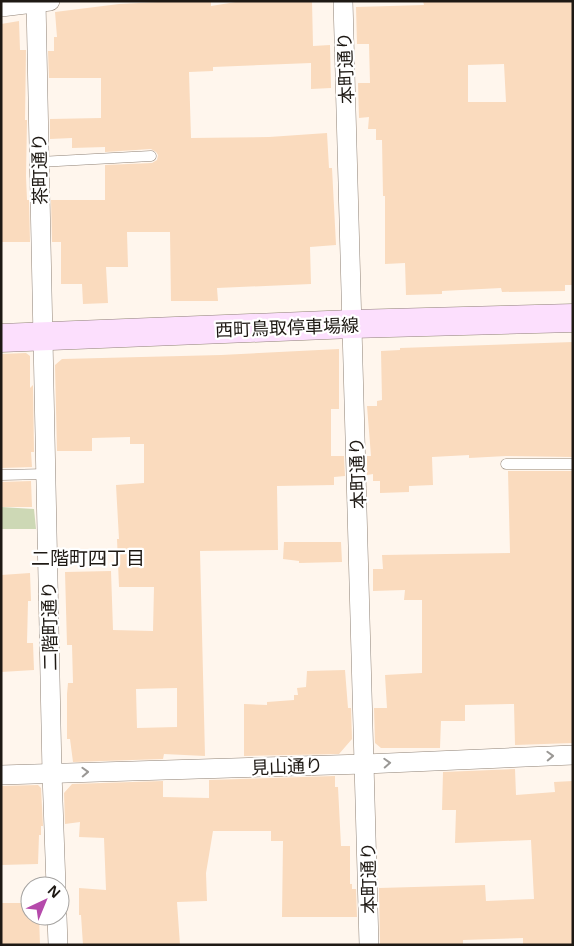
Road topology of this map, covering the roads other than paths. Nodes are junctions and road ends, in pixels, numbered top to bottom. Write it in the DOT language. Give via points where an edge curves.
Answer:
graph roads {
  1 [pos="343,1"];
  2 [pos="40,2"];
  3 [pos="1,7"];
  4 [pos="151,156"];
  5 [pos="39,162"];
  6 [pos="573,318"];
  7 [pos="352,324"];
  8 [pos="43,337"];
  9 [pos="1,338"];
  10 [pos="506,464"];
  11 [pos="573,464"];
  12 [pos="46,474"];
  13 [pos="1,475"];
  14 [pos="573,755"];
  15 [pos="365,764"];
  16 [pos="52,773"];
  17 [pos="1,775"];
  18 [pos="56,876"];
  19 [pos="57,926"];
  20 [pos="58,945"];
  21 [pos="369,945"];
  1 -- 7 [label="street, 本町通り"];
  2 -- 3 [label="street"];
  2 -- 5 [label="street, 茶町通り"];
  4 -- 5 [label="lane"];
  5 -- 8 [label="street, 茶町通り"];
  6 -- 7 [label="main road, 西町鳥取停車場線"];
  7 -- 8 [label="main road, 西町鳥取停車場線"];
  7 -- 15 [label="street, 本町通り"];
  8 -- 9 [label="main road, 西町鳥取停車場線"];
  8 -- 12 [label="street, 二階町通り"];
  10 -- 11 [label="lane"];
  12 -- 13 [label="lane"];
  12 -- 16 [label="street, 二階町通り"];
  15 -- 14 [label="street, 見山通り, one-way"];
  16 -- 15 [label="street, 見山通り, one-way"];
  15 -- 21 [label="street, 本町通り"];
  16 -- 17 [label="street, 見山通り"];
  16 -- 18 [label="street, 二階町通り"];
  19 -- 20 [label="street"];
}
